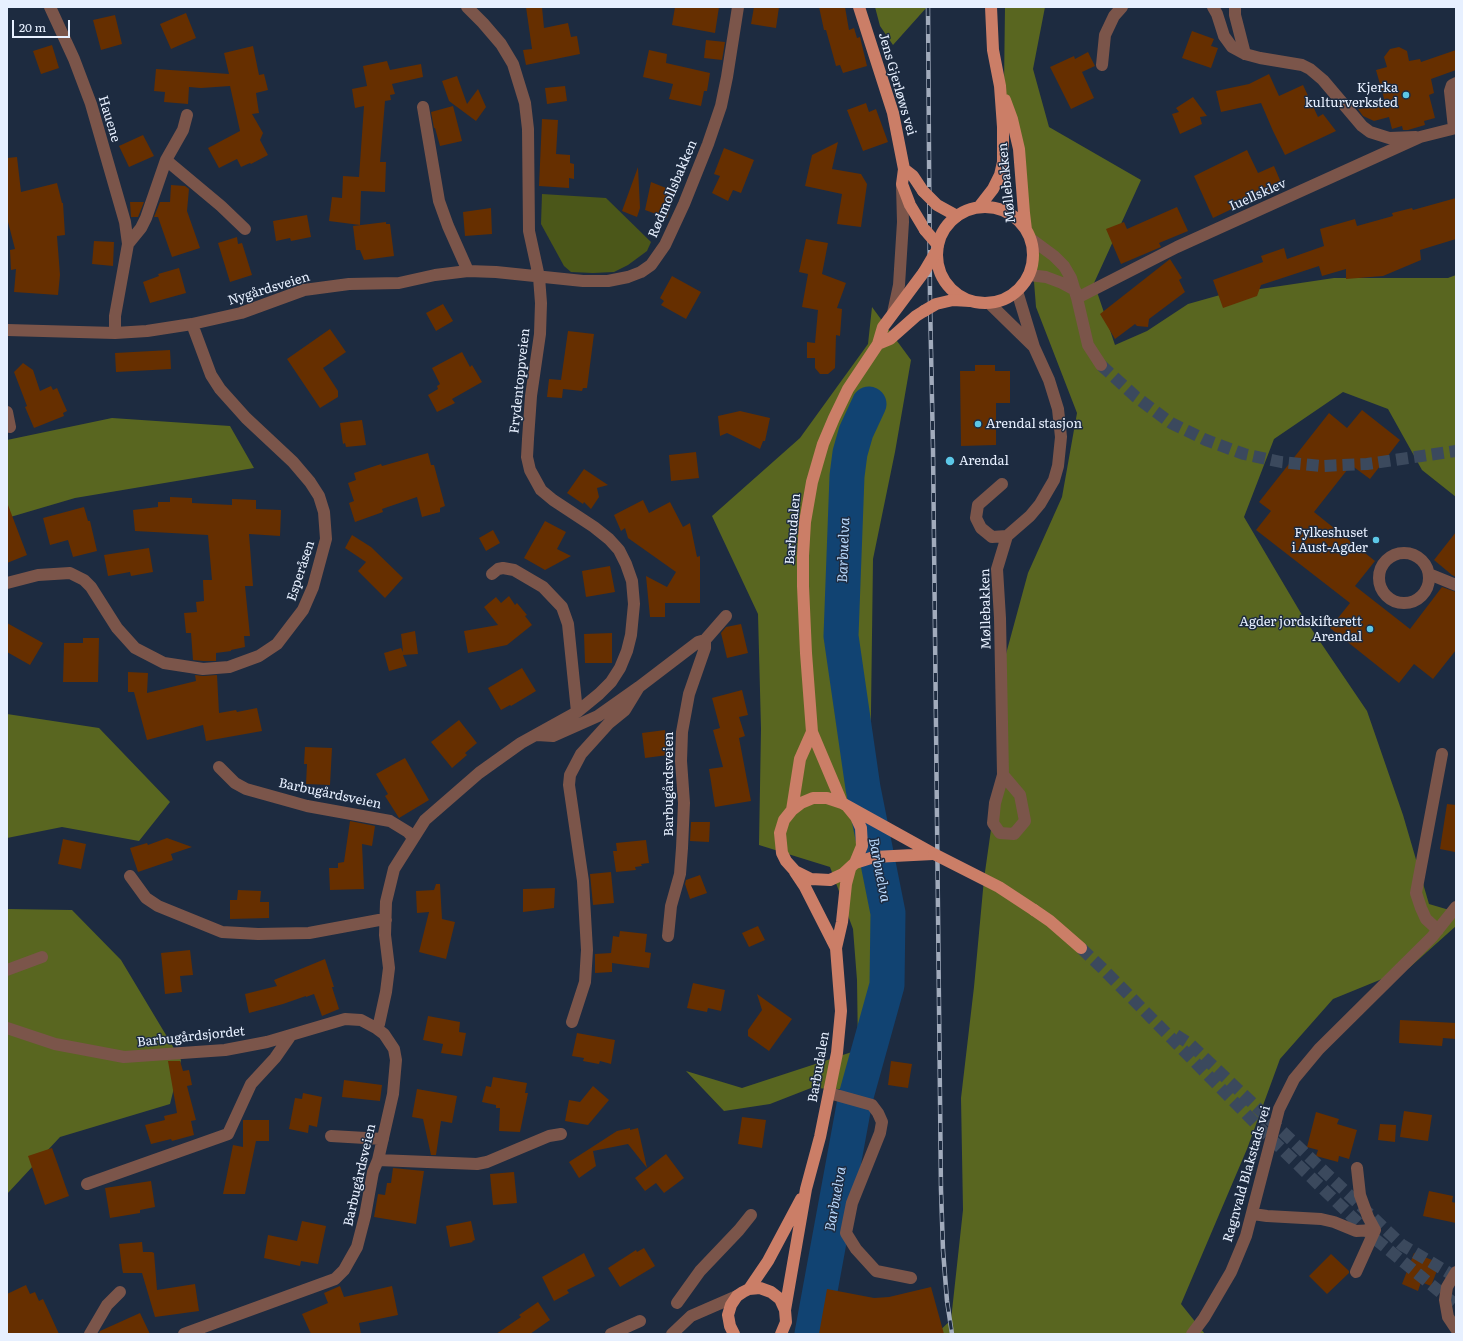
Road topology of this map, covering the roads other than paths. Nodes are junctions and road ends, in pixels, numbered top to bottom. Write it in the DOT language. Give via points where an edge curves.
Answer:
graph roads {
  1 [pos="50,7"];
  2 [pos="466,7"];
  3 [pos="738,7"];
  4 [pos="859,7"];
  5 [pos="991,7"];
  6 [pos="1122,7"];
  7 [pos="1213,7"];
  8 [pos="1236,7"];
  9 [pos="1245,54"];
  10 [pos="1102,65"];
  11 [pos="1456,83"];
  12 [pos="1000,86"];
  13 [pos="423,107"];
  14 [pos="187,115"];
  15 [pos="1455,128"];
  16 [pos="1420,137"];
  17 [pos="166,160"];
  18 [pos="904,169"];
  19 [pos="902,184"];
  20 [pos="979,207"];
  21 [pos="957,216"];
  22 [pos="245,229"];
  23 [pos="1029,235"];
  24 [pos="128,244"];
  25 [pos="937,247"];
  26 [pos="468,271"];
  27 [pos="1029,275"];
  28 [pos="539,277"];
  29 [pos="1017,291"];
  30 [pos="1076,294"];
  31 [pos="970,301"];
  32 [pos="989,303"];
  33 [pos="893,313"];
  34 [pos="192,324"];
  35 [pos="7,330"];
  36 [pos="115,333"];
  37 [pos="878,344"];
  38 [pos="1034,347"];
  39 [pos="1100,366"];
  40 [pos="7,412"];
  41 [pos="10,427"];
  42 [pos="1002,484"];
  43 [pos="1007,536"];
  44 [pos="492,574"];
  45 [pos="1429,574"];
  46 [pos="7,583"];
  47 [pos="1456,585"];
  48 [pos="726,616"];
  49 [pos="706,640"];
  50 [pos="639,688"];
  51 [pos="577,712"];
  52 [pos="812,732"];
  53 [pos="536,735"];
  54 [pos="1442,754"];
  55 [pos="219,767"];
  56 [pos="1003,775"];
  57 [pos="844,805"];
  58 [pos="792,810"];
  59 [pos="413,838"];
  60 [pos="934,854"];
  61 [pos="852,866"];
  62 [pos="795,871"];
  63 [pos="130,876"];
  64 [pos="1456,907"];
  65 [pos="386,920"];
  66 [pos="1438,930"];
  67 [pos="668,936"];
  68 [pos="836,948"];
  69 [pos="1081,948"];
  70 [pos="42,957"];
  71 [pos="7,970"];
  72 [pos="572,1022"];
  73 [pos="7,1028"];
  74 [pos="376,1028"];
  75 [pos="291,1035"];
  76 [pos="829,1093"];
  77 [pos="561,1134"];
  78 [pos="331,1136"];
  79 [pos="383,1139"];
  80 [pos="378,1160"];
  81 [pos="1357,1168"];
  82 [pos="87,1184"];
  83 [pos="806,1189"];
  84 [pos="1253,1214"];
  85 [pos="751,1215"];
  86 [pos="1375,1230"];
  87 [pos="1356,1272"];
  88 [pos="1456,1272"];
  89 [pos="910,1278"];
  90 [pos="749,1289"];
  91 [pos="120,1292"];
  92 [pos="737,1296"];
  93 [pos="677,1303"];
  94 [pos="785,1310"];
  95 [pos="640,1321"];
  96 [pos="1456,1329"];
  97 [pos="90,1334"];
  98 [pos="184,1334"];
  99 [pos="611,1334"];
  100 [pos="672,1334"];
  101 [pos="734,1334"];
  102 [pos="780,1334"];
  103 [pos="1192,1334"];
  1 -- 24 [label="street, Hauene" via="74,59 90,104 116,190"];
  2 -- 28 [label="street, Frydentoppveien" via="501,44 513,64 525,103 528,129 529,231"];
  3 -- 28 [label="street, Rødmollsbakken" via="721,106 684,204 657,258 642,272 608,281"];
  4 -- 18 [label="main road, Jens Gjerløws vei" via="893,113"];
  5 -- 12 [label="main road, Møllebakken" via="993,50"];
  6 -- 10 [label="street" via="1114,16 1105,35"];
  7 -- 9 [label="street" via="1224,36 1232,47"];
  8 -- 9 [label="street" via="1235,15"];
  9 -- 16 [label="street" via="1302,65 1310,69 1370,132 1389,138"];
  11 -- 15 [label="street" via="1450,91"];
  12 -- 20 [label="main road, Møllebakken" via="1003,162 993,189"];
  12 -- 23 [label="main road, Møllebakken" via="1019,149 1024,213"];
  13 -- 26 [label="street" via="439,201"];
  14 -- 17 [label="street, Hauene" via="183,130"];
  15 -- 16 [label="street, Iuellsklev"];
  16 -- 30 [label="street, Iuellsklev"];
  17 -- 22 [label="street"];
  17 -- 24 [label="street, Hauene" via="146,218"];
  18 -- 19 [label="main road, Jens Gjerløws vei"];
  18 -- 21 [label="main road, bridge" via="937,205"];
  19 -- 25 [label="main road, Jens Gjerløws vei, bridge" via="910,205"];
  19 -- 33 [label="street" via="903,222 899,285"];
  20 -- 21 [label="main road"];
  20 -- 23 [label="main road" via="990,207 1011,215 1020,222"];
  21 -- 25 [label="main road" via="948,224"];
  23 -- 27 [label="main road" via="1033,258"];
  23 -- 30 [label="street" via="1064,266"];
  24 -- 36 [label="street, Hauene" via="115,316"];
  25 -- 31 [label="main road, bridge" via="938,268 947,285 953,292"];
  25 -- 33 [label="main road, Barbudalen, bridge" via="924,272"];
  26 -- 28 [label="street, Nygårdsveien"];
  26 -- 34 [label="street, Nygårdsveien" via="399,283 349,284 304,290 241,313"];
  27 -- 29 [label="main road"];
  27 -- 30 [label="street" via="1062,282"];
  28 -- 51 [label="street, Frydentoppveien" via="540,334 531,396 527,457 530,470 541,490 594,527 619,550 632,581 634,604 631,635 620,668 611,682"];
  29 -- 32 [label="main road" via="1004,300"];
  29 -- 38 [label="street"];
  30 -- 39 [label="street" via="1088,345"];
  31 -- 32 [label="main road"];
  31 -- 37 [label="main road, Barbudalen, bridge" via="952,300 936,304 916,316 890,339"];
  32 -- 38 [label="street"];
  33 -- 37 [label="main road, Barbudalen" via="883,327"];
  34 -- 36 [label="street, Nygårdsveien"];
  34 -- 46 [label="street, Esperåsen" via="211,375 220,389 246,418 293,462 319,496 324,512 326,539 313,586 303,610 277,644 259,656 229,667 203,669 164,662 134,648 117,628 92,587 70,573 38,575"];
  35 -- 36 [label="street, Nygårdsveien"];
  37 -- 52 [label="main road, Barbudalen" via="848,389 823,444 812,482 805,522 803,556 806,653"];
  38 -- 43 [label="street" via="1049,380 1058,410 1061,437 1058,466 1054,480 1040,504"];
  40 -- 41 [label="street"];
  42 -- 43 [label="street" via="978,505 976,518 981,528 992,537"];
  43 -- 56 [label="street, Møllebakken" via="997,569"];
  44 -- 51 [label="street" via="503,568 514,570 543,588 562,607 568,624"];
  45 -- 45 [label="street" via="1429,582 1424,593 1414,601 1406,603 1390,598 1380,584 1381,569 1386,562 1399,554 1407,553 1421,560"];
  45 -- 47 [label="street"];
  48 -- 49 [label="street"];
  49 -- 50 [label="street" via="698,642"];
  49 -- 67 [label="street, Barbugårdsveien" via="689,694 682,732 682,848 680,874 671,906"];
  50 -- 53 [label="street" via="598,716 553,736"];
  50 -- 72 [label="street" via="624,710 581,754 570,775 569,785 583,881 587,950 585,982"];
  51 -- 53 [label="street"];
  52 -- 57 [label="main road, Barbudalen"];
  52 -- 58 [label="main road, Barbudalen" via="800,759"];
  53 -- 59 [label="street" via="479,773 425,820"];
  54 -- 66 [label="street" via="1416,893 1426,919"];
  55 -- 59 [label="street, Barbugårdsveien" via="235,783 246,789 307,806 390,821"];
  57 -- 58 [label="main road" via="827,798 813,798"];
  57 -- 60 [label="main road"];
  57 -- 61 [label="main road" via="856,817 861,828 862,846"];
  58 -- 62 [label="main road" via="784,820 780,833 782,853"];
  59 -- 65 [label="street" via="394,869 386,902"];
  60 -- 61 [label="main road" via="874,857"];
  60 -- 69 [label="main road, bridge" via="999,887 1050,921"];
  61 -- 62 [label="main road" via="830,880 811,879"];
  61 -- 68 [label="main road, Barbudalen" via="846,884"];
  62 -- 68 [label="main road, Barbudalen"];
  63 -- 65 [label="street" via="146,898 158,906 222,932 309,933"];
  64 -- 66 [label="street, Ragnvald Blakstads vei"];
  65 -- 74 [label="street" via="389,968 385,998"];
  66 -- 84 [label="street, Ragnvald Blakstads vei" via="1319,1049 1294,1079 1279,1109"];
  68 -- 76 [label="main road, Barbudalen" via="841,1011 837,1053"];
  70 -- 71 [label="street"];
  73 -- 75 [label="street, Barbugårdsjordet" via="55,1044 124,1057 225,1050"];
  74 -- 75 [label="street, Barbugårdsjordet" via="361,1020 344,1019"];
  74 -- 79 [label="street, Barbugårdsveien" via="394,1048 396,1060 393,1094"];
  75 -- 82 [label="street" via="275,1058 251,1084 228,1134"];
  76 -- 83 [label="main road, Barbudalen"];
  76 -- 89 [label="street" via="872,1105 882,1122 852,1203 846,1233 856,1250 876,1271"];
  77 -- 80 [label="street" via="549,1136 488,1162 476,1164"];
  78 -- 79 [label="street"];
  79 -- 80 [label="street, Barbugårdsveien"];
  80 -- 98 [label="street, Barbugårdsveien" via="373,1172 357,1247 344,1270 335,1279"];
  81 -- 86 [label="street" via="1360,1195"];
  83 -- 90 [label="main road, Barbudalen" via="768,1261"];
  83 -- 94 [label="main road, Barbudalen"];
  84 -- 86 [label="street" via="1322,1219 1356,1231"];
  84 -- 103 [label="street, Ragnvald Blakstads vei" via="1231,1272"];
  85 -- 93 [label="street" via="700,1271"];
  86 -- 87 [label="street"];
  88 -- 96 [label="street" via="1446,1287 1445,1300 1448,1317"];
  90 -- 92 [label="main road"];
  90 -- 94 [label="main road" via="760,1288 772,1292 780,1299"];
  91 -- 97 [label="street" via="107,1305"];
  92 -- 100 [label="street" via="691,1316"];
  92 -- 101 [label="main road" via="728,1315"];
  94 -- 102 [label="main road, Barbudalen" via="786,1322"];
  95 -- 99 [label="street"];
}
